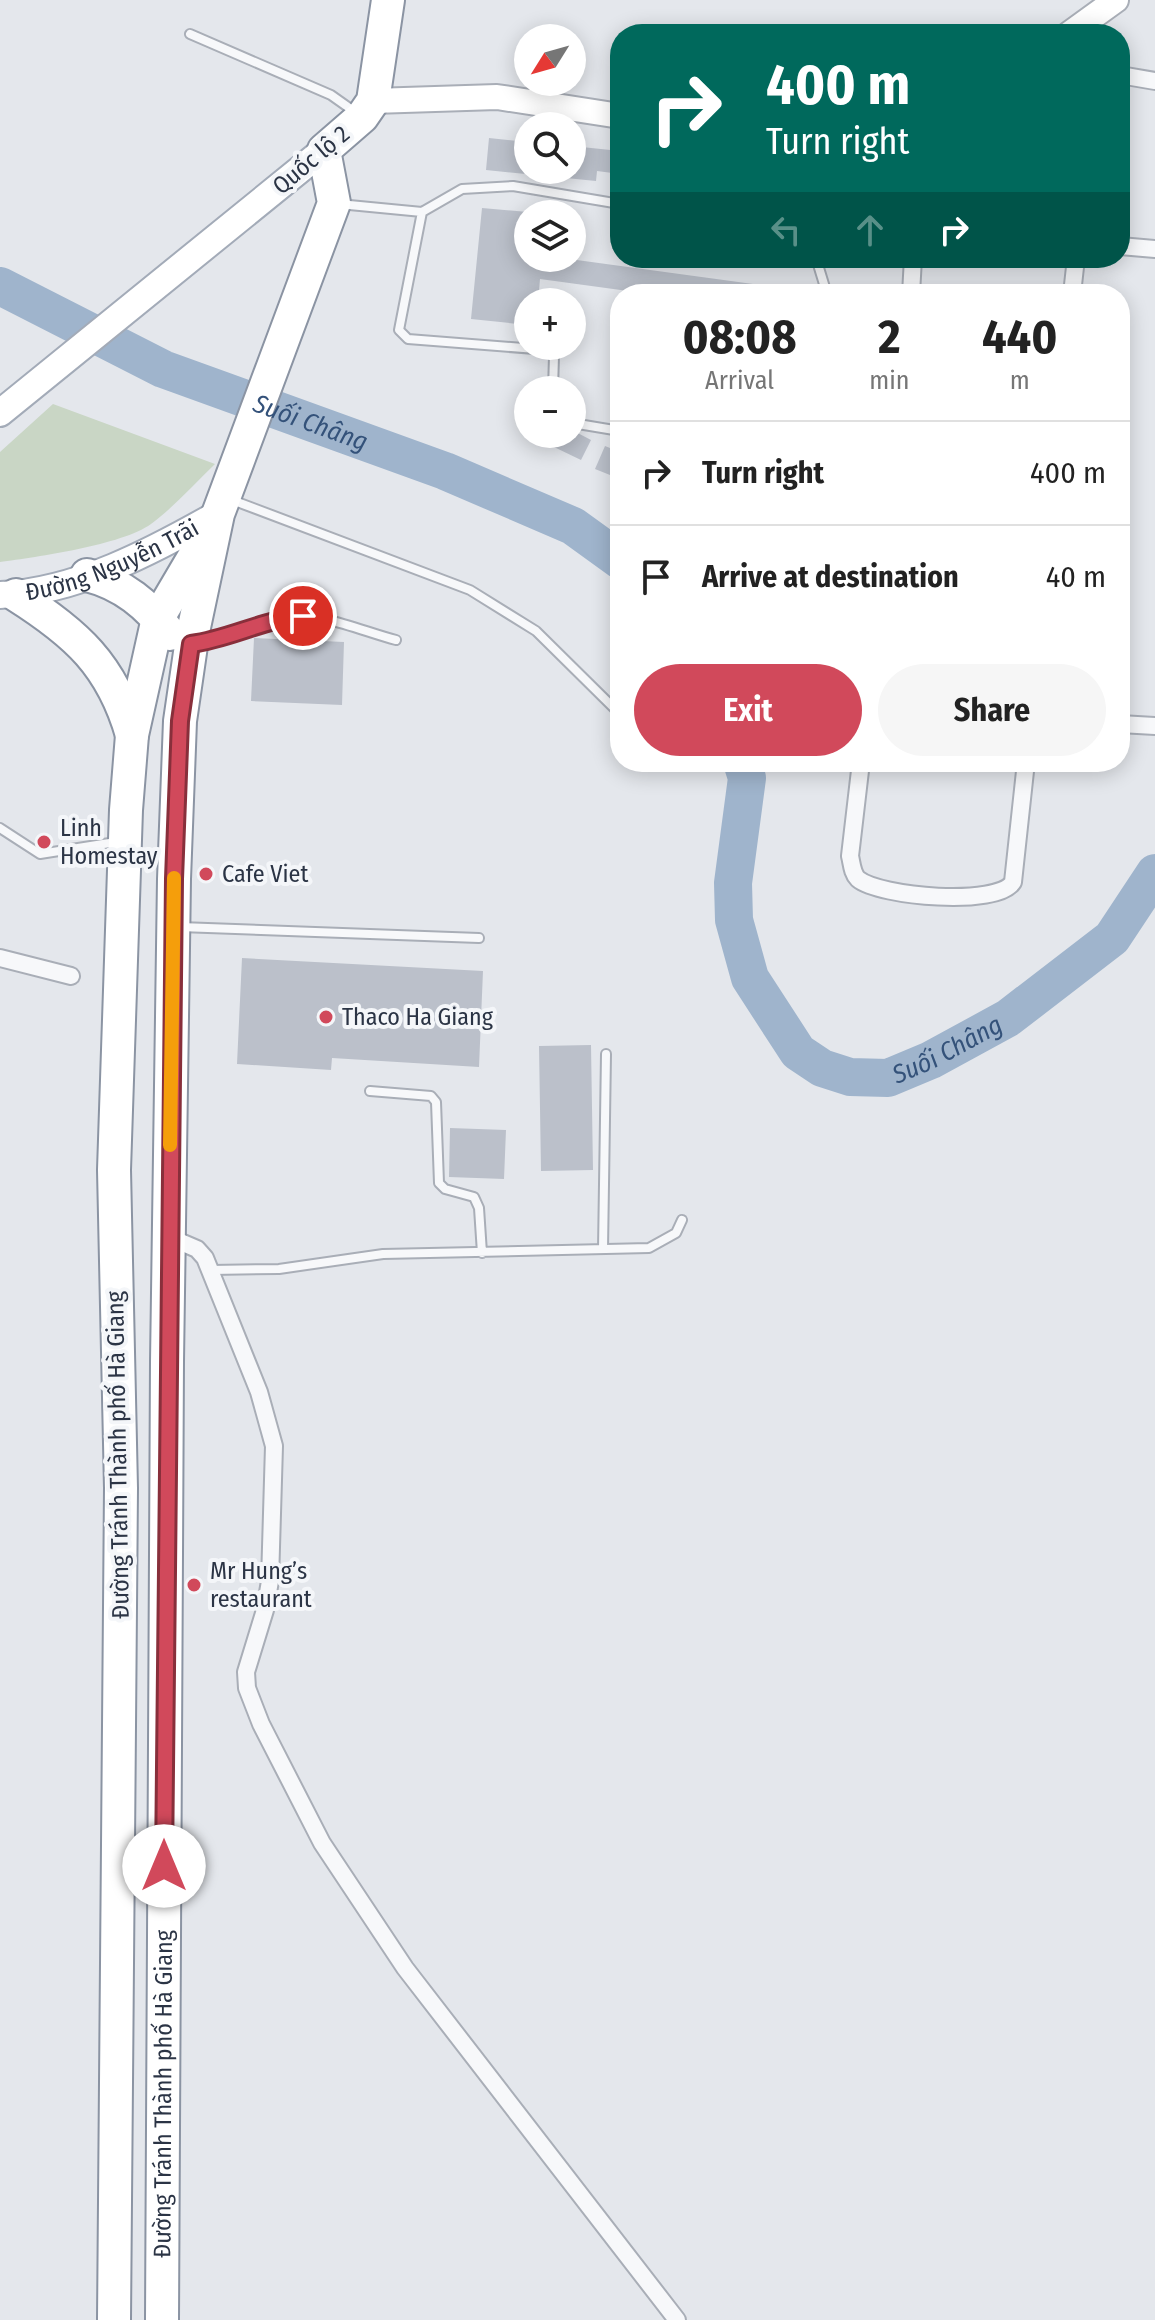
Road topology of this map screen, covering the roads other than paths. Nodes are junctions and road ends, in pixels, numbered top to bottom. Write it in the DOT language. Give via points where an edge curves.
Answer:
graph roads {
  1 [pos="388,0"];
  2 [pos="1116,0"];
  3 [pos="1083,24"];
  4 [pos="190,34"];
  5 [pos="1130,77"];
  6 [pos="1155,81"];
  7 [pos="368,109"];
  8 [pos="610,114"];
  9 [pos="324,150"];
  10 [pos="610,202"];
  11 [pos="334,203"];
  12 [pos="422,212"];
  13 [pos="1130,247"];
  14 [pos="1155,249"];
  15 [pos="553,376"];
  16 [pos="0,413"];
  17 [pos="586,425"];
  18 [pos="610,429"];
  19 [pos="224,498"];
  20 [pos="87,575"];
  21 [pos="8,595"];
  22 [pos="158,618"];
  23 [pos="396,640"];
  24 [pos="189,657"];
  25 [pos="610,704"];
  26 [pos="1130,725"];
  27 [pos="1155,726"];
  28 [pos="132,735"];
  29 [pos="860,772"];
  30 [pos="1025,772"];
  31 [pos="0,828"];
  32 [pos="125,840"];
  33 [pos="173,927"];
  34 [pos="479,938"];
  35 [pos="0,958"];
  36 [pos="71,976"];
  37 [pos="606,1054"];
  38 [pos="370,1091"];
  39 [pos="682,1220"];
  40 [pos="116,1232"];
  41 [pos="169,1237"];
  42 [pos="603,1249"];
  43 [pos="482,1253"];
  44 [pos="210,1270"];
  45 [pos="117,2052"];
  46 [pos="162,2053"];
  47 [pos="114,2320"];
  48 [pos="162,2320"];
  49 [pos="677,2320"];
  1 -- 7 [label="highway"];
  2 -- 3 [label="street"];
  4 -- 7 [label="lane"];
  5 -- 6 [label="street"];
  7 -- 8 [label="street" via="497,97"];
  7 -- 9 [label="highway, Quốc lộ 2"];
  9 -- 11 [label="highway"];
  9 -- 16 [label="main road, Quốc lộ 2"];
  10 -- 12 [label="lane" via="513,186 462,189"];
  11 -- 12 [label="lane"];
  11 -- 19 [label="highway"];
  12 -- 15 [label="lane" via="399,330 408,339 548,350 554,356"];
  13 -- 14 [label="street"];
  17 -- 18 [label="lane"];
  19 -- 20 [label="main road, Đường Nguyễn Trãi" via="135,558"];
  19 -- 22 [label="highway"];
  19 -- 24 [label="highway, Đường Tránh Thành phố Hà Giang"];
  19 -- 25 [label="lane" via="470,590 536,631"];
  20 -- 21 [label="main road, Đường Nguyễn Trãi"];
  20 -- 22 [label="highway" via="125,591"];
  21 -- 28 [label="highway" via="80,641 97,659 122,700"];
  22 -- 24 [label="highway"];
  22 -- 28 [label="highway"];
  23 -- 24 [label="lane" via="303,616 266,622"];
  24 -- 33 [label="highway, Đường Tránh Thành phố Hà Giang" via="180,721"];
  26 -- 27 [label="street"];
  28 -- 32 [label="highway, Đường Tránh Thành phố Hà Giang"];
  29 -- 30 [label="street" via="850,856 859,880 893,893 984,897 1005,892 1013,882"];
  31 -- 32 [label="lane" via="40,854"];
  32 -- 40 [label="highway, Đường Tránh Thành phố Hà Giang"];
  33 -- 34 [label="lane"];
  33 -- 41 [label="highway, Đường Tránh Thành phố Hà Giang"];
  35 -- 36 [label="street"];
  37 -- 42 [label="lane"];
  38 -- 43 [label="lane" via="431,1096 436,1102 439,1183 474,1197"];
  39 -- 42 [label="lane" via="676,1233 649,1248"];
  40 -- 41 [label="highway"];
  40 -- 45 [label="highway, Đường Tránh Thành phố Hà Giang" via="121,1488"];
  41 -- 44 [label="street" via="197,1249"];
  41 -- 46 [label="highway, Đường Tránh Thành phố Hà Giang"];
  42 -- 43 [label="lane"];
  43 -- 44 [label="lane" via="383,1254 279,1269"];
  44 -- 49 [label="street" via="259,1392 274,1446 270,1581 246,1672 252,1700 322,1843 405,1968"];
  45 -- 46 [label="highway"];
  45 -- 47 [label="highway, Đường Tránh Thành phố Hà Giang"];
  46 -- 48 [label="highway, Đường Tránh Thành phố Hà Giang"];
}
